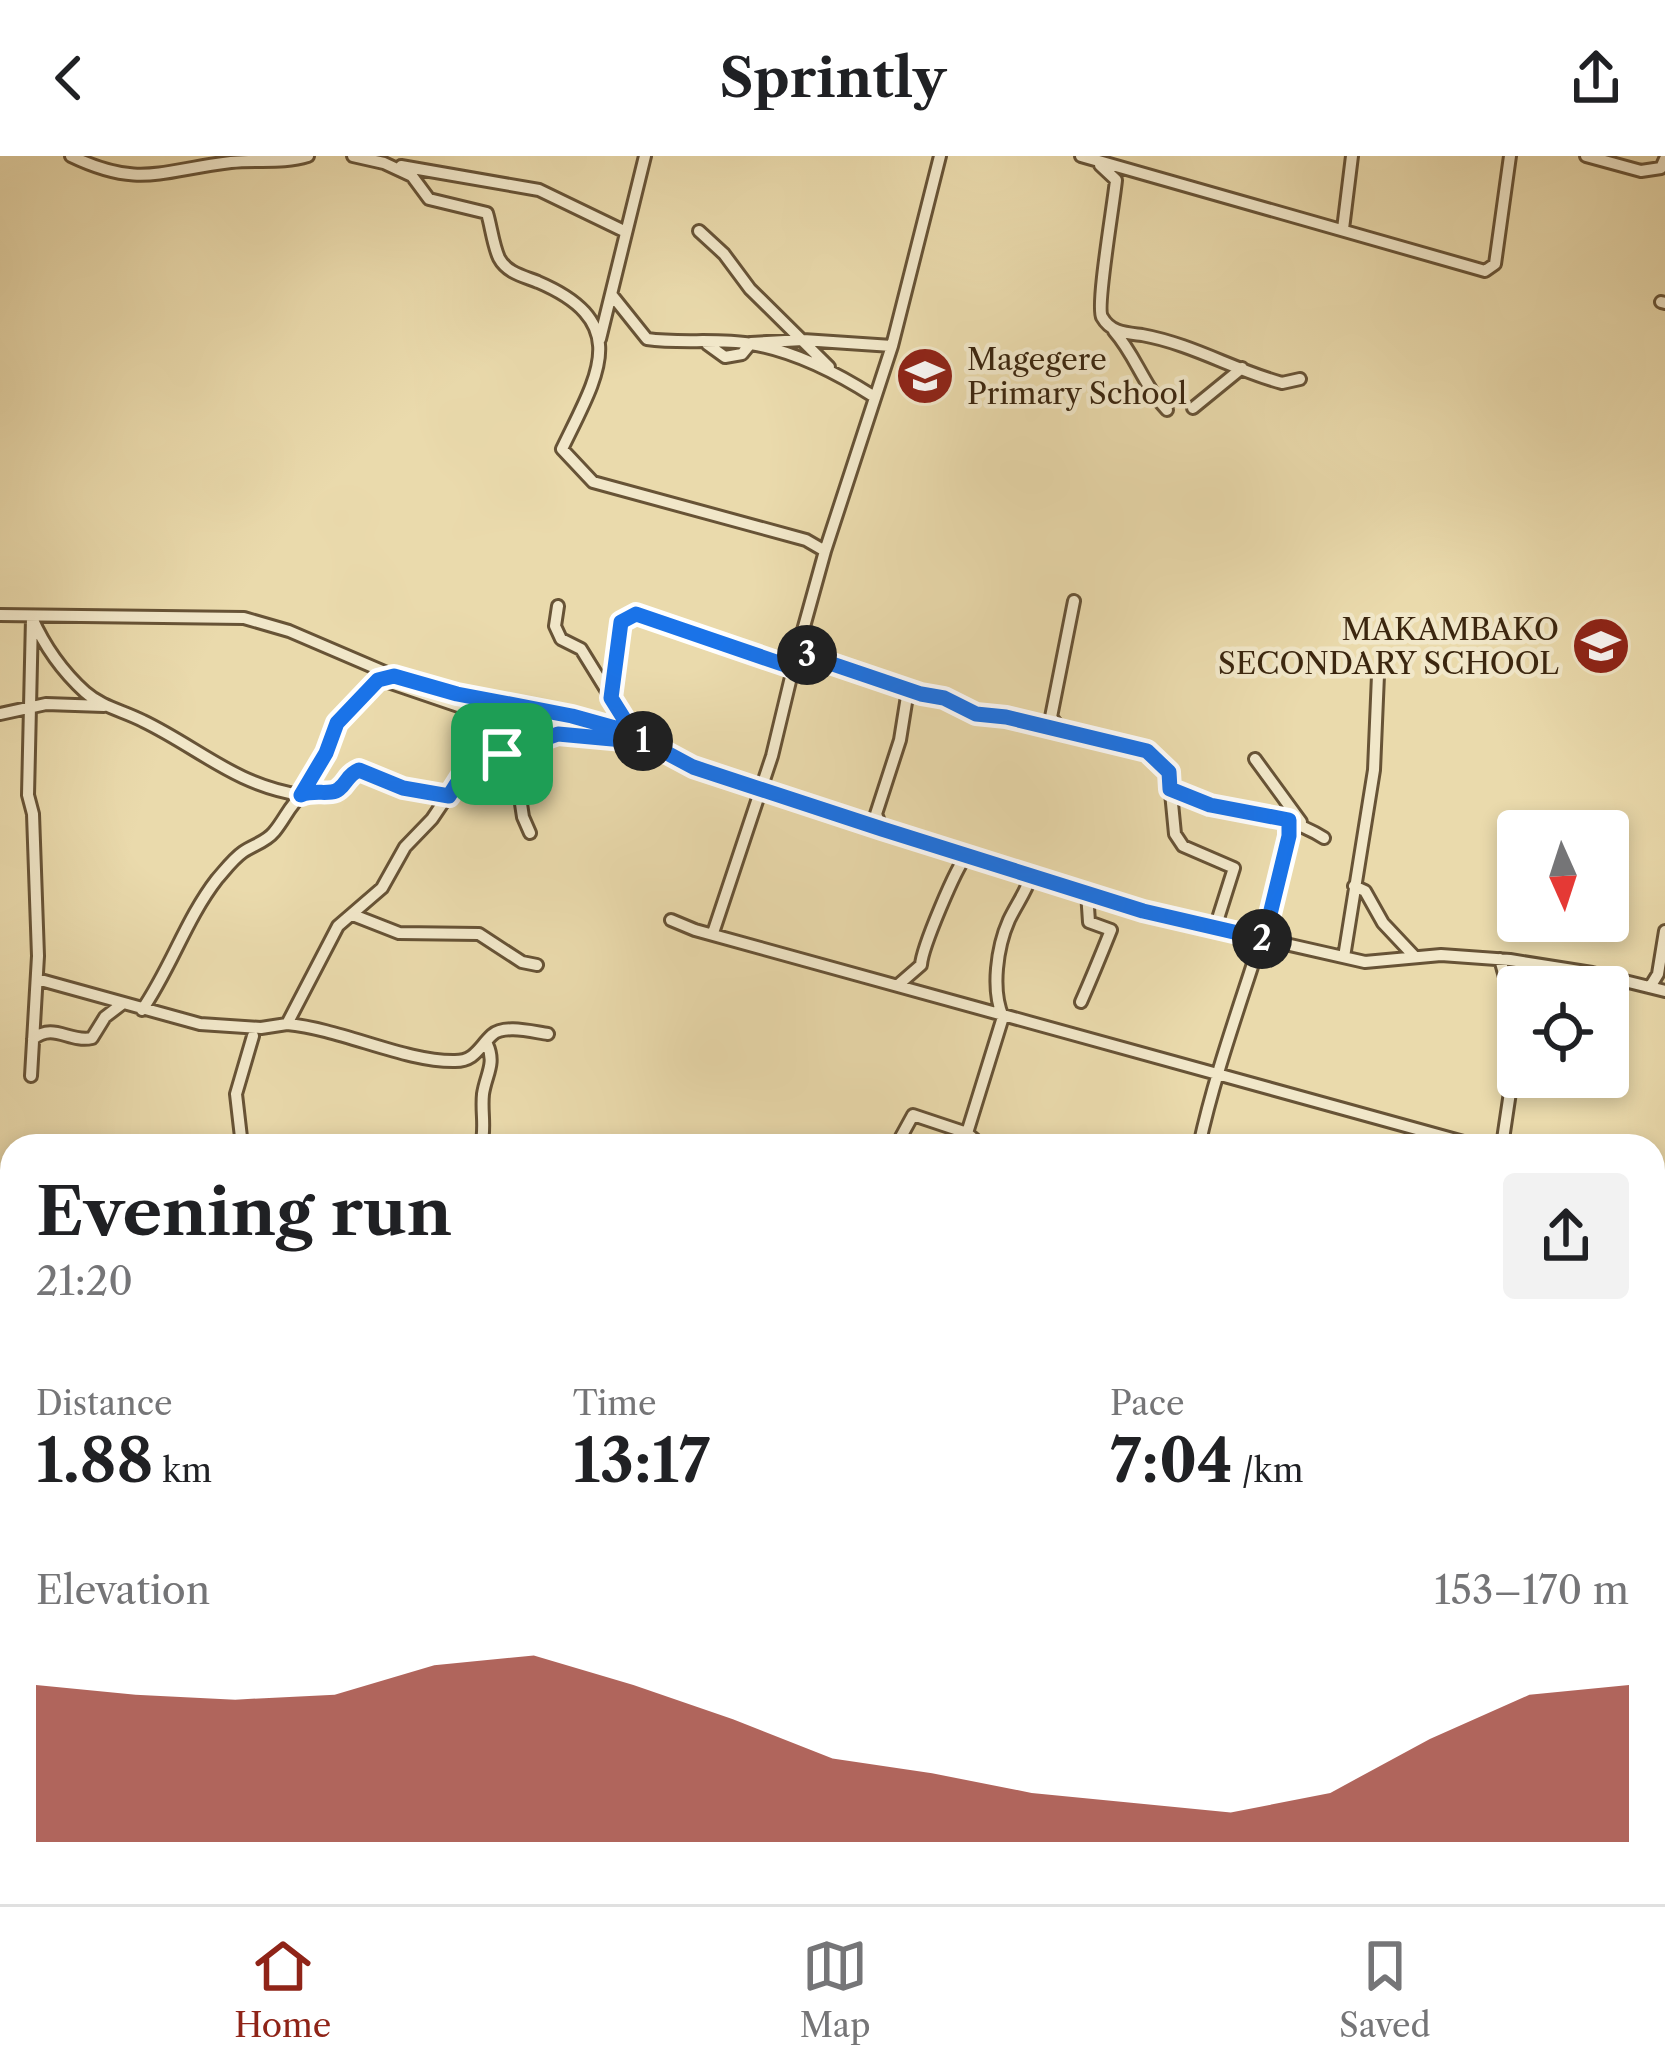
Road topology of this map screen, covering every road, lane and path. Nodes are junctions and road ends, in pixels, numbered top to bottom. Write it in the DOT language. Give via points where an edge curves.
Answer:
graph roads {
  1 [pos="71,156"];
  2 [pos="308,156"];
  3 [pos="353,156"];
  4 [pos="645,156"];
  5 [pos="940,156"];
  6 [pos="1081,156"];
  7 [pos="1352,156"];
  8 [pos="1510,156"];
  9 [pos="1586,156"];
  10 [pos="1094,158"];
  11 [pos="380,159"];
  12 [pos="1665,159"];
  13 [pos="1343,229"];
  14 [pos="699,231"];
  15 [pos="626,232"];
  16 [pos="611,294"];
  17 [pos="1114,331"];
  18 [pos="600,339"];
  19 [pos="802,340"];
  20 [pos="751,344"];
  21 [pos="892,346"];
  22 [pos="1243,368"];
  23 [pos="834,371"];
  24 [pos="1300,380"];
  25 [pos="873,396"];
  26 [pos="1193,408"];
  27 [pos="1167,410"];
  28 [pos="825,550"];
  29 [pos="1074,601"];
  30 [pos="559,607"];
  31 [pos="0,615"];
  32 [pos="32,618"];
  33 [pos="797,652"];
  34 [pos="791,667"];
  35 [pos="1378,675"];
  36 [pos="394,676"];
  37 [pos="378,680"];
  38 [pos="908,690"];
  39 [pos="611,698"];
  40 [pos="33,706"];
  41 [pos="107,706"];
  42 [pos="0,714"];
  43 [pos="626,731"];
  44 [pos="1063,732"];
  45 [pos="645,742"];
  46 [pos="502,754"];
  47 [pos="1255,758"];
  48 [pos="761,788"];
  49 [pos="1170,789"];
  50 [pos="301,795"];
  51 [pos="449,796"];
  52 [pos="1289,820"];
  53 [pos="1304,825"];
  54 [pos="882,829"];
  55 [pos="530,833"];
  56 [pos="1324,838"];
  57 [pos="967,855"];
  58 [pos="1031,876"];
  59 [pos="1354,886"];
  60 [pos="1087,892"];
  61 [pos="352,915"];
  62 [pos="671,920"];
  63 [pos="1215,928"];
  64 [pos="1665,931"];
  65 [pos="713,933"];
  66 [pos="1264,939"];
  67 [pos="1344,957"];
  68 [pos="1415,957"];
  69 [pos="1500,959"];
  70 [pos="538,965"];
  71 [pos="37,979"];
  72 [pos="898,985"];
  73 [pos="1650,987"];
  74 [pos="1665,991"];
  75 [pos="1081,1002"];
  76 [pos="122,1004"];
  77 [pos="142,1010"];
  78 [pos="1003,1017"];
  79 [pos="287,1024"];
  80 [pos="548,1034"];
  81 [pos="253,1036"];
  82 [pos="33,1040"];
  83 [pos="487,1044"];
  84 [pos="1215,1074"];
  85 [pos="31,1076"];
  86 [pos="967,1132"];
  87 [pos="241,1134"];
  88 [pos="484,1134"];
  89 [pos="903,1134"];
  90 [pos="1202,1134"];
  91 [pos="1434,1134"];
  92 [pos="1504,1134"];
  1 -- 2 [label="street" via="138,177"];
  3 -- 11 [label="street"];
  4 -- 15 [label="street"];
  5 -- 21 [label="street"];
  6 -- 10 [label="street"];
  7 -- 13 [label="street"];
  8 -- 13 [label="street" via="1496,264 1485,272"];
  9 -- 12 [label="street" via="1641,171 1661,168"];
  10 -- 13 [label="street"];
  10 -- 17 [label="street" via="1116,180 1099,297"];
  11 -- 15 [label="street" via="538,190"];
  11 -- 18 [label="street" via="412,176 429,199 487,213 512,272 577,302"];
  14 -- 19 [label="street"];
  15 -- 16 [label="street"];
  16 -- 18 [label="street"];
  16 -- 20 [label="street" via="647,339"];
  17 -- 22 [label="street"];
  17 -- 27 [label="street"];
  18 -- 28 [label="street" via="595,381 562,448 593,482"];
  19 -- 20 [label="street"];
  19 -- 21 [label="street"];
  19 -- 23 [label="street"];
  20 -- 23 [label="street"];
  21 -- 25 [label="street"];
  22 -- 24 [label="street" via="1282,383"];
  22 -- 26 [label="street"];
  23 -- 25 [label="street"];
  25 -- 28 [label="street"];
  28 -- 33 [label="street"];
  29 -- 44 [label="street" via="1052,697 1051,717"];
  30 -- 39 [label="street" via="562,639 581,650"];
  31 -- 32 [label="street"];
  32 -- 36 [label="street" via="244,618"];
  32 -- 40 [label="street"];
  32 -- 41 [label="street" via="61,666"];
  33 -- 34 [label="street"];
  33 -- 38 [label="street"];
  34 -- 39 [label="street" via="636,614 621,622"];
  34 -- 48 [label="street"];
  35 -- 59 [label="street"];
  36 -- 37 [label="street"];
  36 -- 43 [label="street"];
  37 -- 46 [label="street" via="476,712"];
  37 -- 50 [label="street" via="337,723"];
  38 -- 44 [label="street"];
  38 -- 54 [label="street" via="876,814"];
  39 -- 43 [label="street"];
  40 -- 41 [label="street"];
  40 -- 42 [label="street"];
  40 -- 71 [label="street" via="28,776"];
  41 -- 50 [label="street" via="248,780"];
  43 -- 45 [label="street"];
  44 -- 49 [label="street" via="1147,751 1169,772"];
  45 -- 46 [label="street" via="558,734"];
  45 -- 48 [label="street"];
  46 -- 51 [label="street" via="471,761"];
  46 -- 55 [label="street"];
  47 -- 53 [label="street"];
  48 -- 54 [label="street"];
  48 -- 65 [label="street"];
  49 -- 52 [label="street"];
  49 -- 63 [label="street" via="1184,846 1234,868"];
  50 -- 51 [label="street" via="339,789 359,770"];
  50 -- 77 [label="street" via="274,833 215,881"];
  51 -- 61 [label="street" via="382,888"];
  52 -- 53 [label="street"];
  52 -- 66 [label="street"];
  53 -- 56 [label="street"];
  54 -- 57 [label="street"];
  57 -- 58 [label="street"];
  57 -- 72 [label="street" via="921,965"];
  58 -- 60 [label="street"];
  58 -- 78 [label="street" via="1003,945 996,982"];
  59 -- 67 [label="street"];
  59 -- 68 [label="street"];
  60 -- 63 [label="street"];
  60 -- 75 [label="street" via="1089,922 1111,930"];
  61 -- 70 [label="street" via="399,933 479,934"];
  61 -- 79 [label="street" via="324,948"];
  62 -- 65 [label="street"];
  63 -- 66 [label="street"];
  64 -- 73 [label="street"];
  65 -- 72 [label="street"];
  66 -- 67 [label="street"];
  66 -- 84 [label="street"];
  67 -- 68 [label="street"];
  68 -- 69 [label="street"];
  69 -- 73 [label="street"];
  69 -- 92 [label="street" via="1516,1052"];
  71 -- 76 [label="street"];
  71 -- 82 [label="street"];
  72 -- 78 [label="street"];
  73 -- 74 [label="street"];
  76 -- 77 [label="street"];
  76 -- 82 [label="street" via="92,1038 54,1030"];
  77 -- 79 [label="street" via="227,1027"];
  78 -- 84 [label="street"];
  78 -- 86 [label="street"];
  79 -- 83 [label="street" via="431,1059 470,1059"];
  80 -- 83 [label="street" via="502,1031"];
  81 -- 87 [label="street" via="236,1094"];
  82 -- 85 [label="street"];
  83 -- 88 [label="street" via="493,1058 483,1090"];
  84 -- 90 [label="street"];
  84 -- 91 [label="street"];
  86 -- 89 [label="street" via="913,1115"];
}
